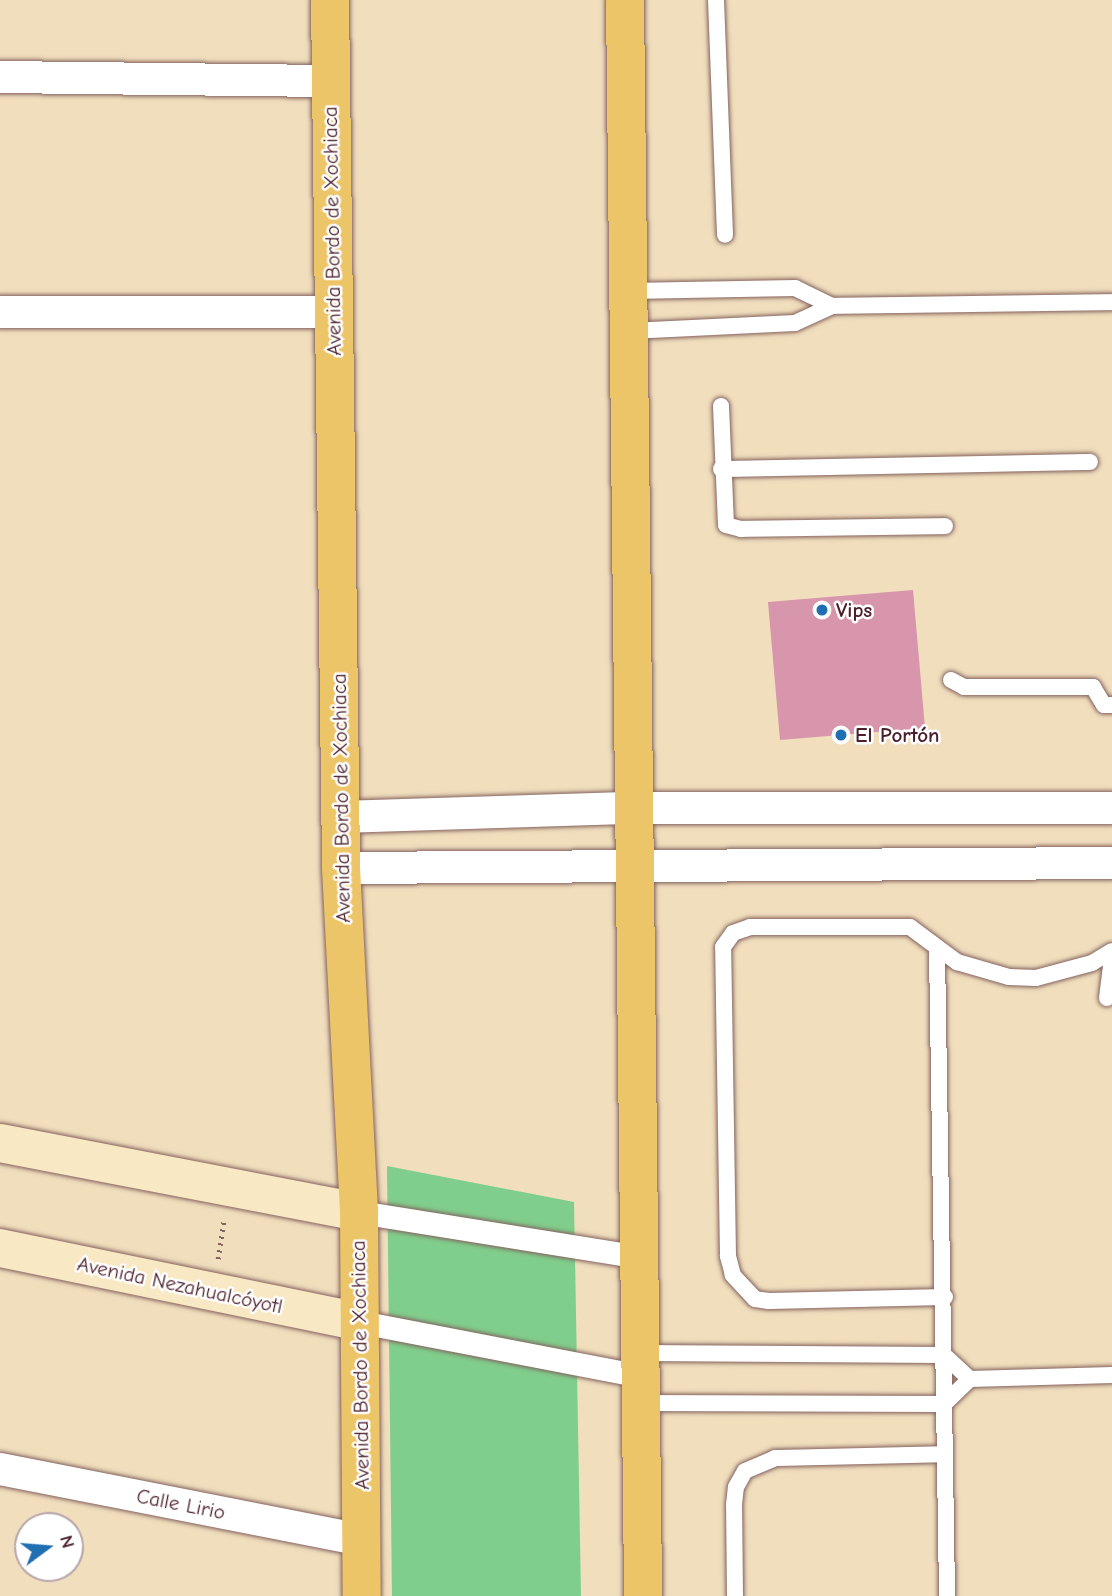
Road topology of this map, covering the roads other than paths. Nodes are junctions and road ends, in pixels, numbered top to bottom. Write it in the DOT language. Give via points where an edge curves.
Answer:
graph roads {
  1 [pos="330,0"];
  2 [pos="625,0"];
  3 [pos="716,0"];
  4 [pos="0,76"];
  5 [pos="330,81"];
  6 [pos="725,235"];
  7 [pos="629,291"];
  8 [pos="1112,302"];
  9 [pos="832,306"];
  10 [pos="0,312"];
  11 [pos="334,312"];
  12 [pos="630,331"];
  13 [pos="721,406"];
  14 [pos="1090,462"];
  15 [pos="721,469"];
  16 [pos="946,526"];
  17 [pos="951,680"];
  18 [pos="1112,705"];
  19 [pos="634,808"];
  20 [pos="1112,808"];
  21 [pos="340,817"];
  22 [pos="635,863"];
  23 [pos="1112,863"];
  24 [pos="341,868"];
  25 [pos="936,950"];
  26 [pos="1112,951"];
  27 [pos="1112,958"];
  28 [pos="1107,998"];
  29 [pos="0,1143"];
  30 [pos="359,1212"];
  31 [pos="0,1248"];
  32 [pos="639,1257"];
  33 [pos="945,1297"];
  34 [pos="360,1322"];
  35 [pos="944,1355"];
  36 [pos="1112,1375"];
  37 [pos="640,1377"];
  38 [pos="970,1379"];
  39 [pos="944,1404"];
  40 [pos="945,1454"];
  41 [pos="0,1469"];
  42 [pos="362,1540"];
  43 [pos="362,1596"];
  44 [pos="643,1596"];
  45 [pos="735,1596"];
  46 [pos="947,1596"];
  1 -- 5 [label="main road, Avenida Bordo de Xochiaca"];
  2 -- 7 [label="main road"];
  3 -- 6 [label="lane"];
  4 -- 5 [label="street"];
  5 -- 11 [label="main road, Avenida Bordo de Xochiaca"];
  7 -- 9 [label="lane" via="795,288"];
  7 -- 12 [label="main road"];
  8 -- 9 [label="lane"];
  9 -- 12 [label="lane" via="795,323"];
  10 -- 11 [label="street"];
  11 -- 21 [label="main road, Avenida Bordo de Xochiaca"];
  12 -- 19 [label="main road"];
  13 -- 15 [label="lane"];
  14 -- 15 [label="lane"];
  15 -- 16 [label="lane" via="722,518 733,528"];
  17 -- 18 [label="lane" via="964,687 1093,687 1104,705"];
  19 -- 20 [label="street"];
  19 -- 21 [label="street"];
  19 -- 22 [label="main road"];
  21 -- 24 [label="main road, Avenida Bordo de Xochiaca"];
  22 -- 23 [label="street"];
  22 -- 24 [label="street"];
  22 -- 32 [label="main road"];
  24 -- 30 [label="main road, Avenida Bordo de Xochiaca"];
  25 -- 26 [label="lane" via="983,971 1037,978 1092,963"];
  25 -- 33 [label="lane"];
  25 -- 33 [label="lane" via="910,927 750,927 733,933 723,947 728,1256 733,1275 755,1299"];
  27 -- 28 [label="lane"];
  29 -- 30 [label="main road"];
  30 -- 32 [label="street"];
  30 -- 34 [label="main road, Avenida Bordo de Xochiaca"];
  31 -- 34 [label="main road, Avenida Nezahualcóyotl"];
  32 -- 37 [label="main road"];
  33 -- 35 [label="lane"];
  34 -- 37 [label="street"];
  34 -- 42 [label="main road, Avenida Bordo de Xochiaca"];
  35 -- 37 [label="lane"];
  35 -- 38 [label="lane"];
  35 -- 39 [label="lane"];
  36 -- 38 [label="lane"];
  37 -- 39 [label="lane"];
  37 -- 44 [label="main road"];
  38 -- 39 [label="lane"];
  39 -- 40 [label="lane"];
  40 -- 45 [label="lane" via="775,1458 745,1471 736,1487 734,1505"];
  40 -- 46 [label="lane"];
  41 -- 42 [label="street, Calle Lirio"];
  42 -- 43 [label="main road, Avenida Bordo de Xochiaca"];
}
